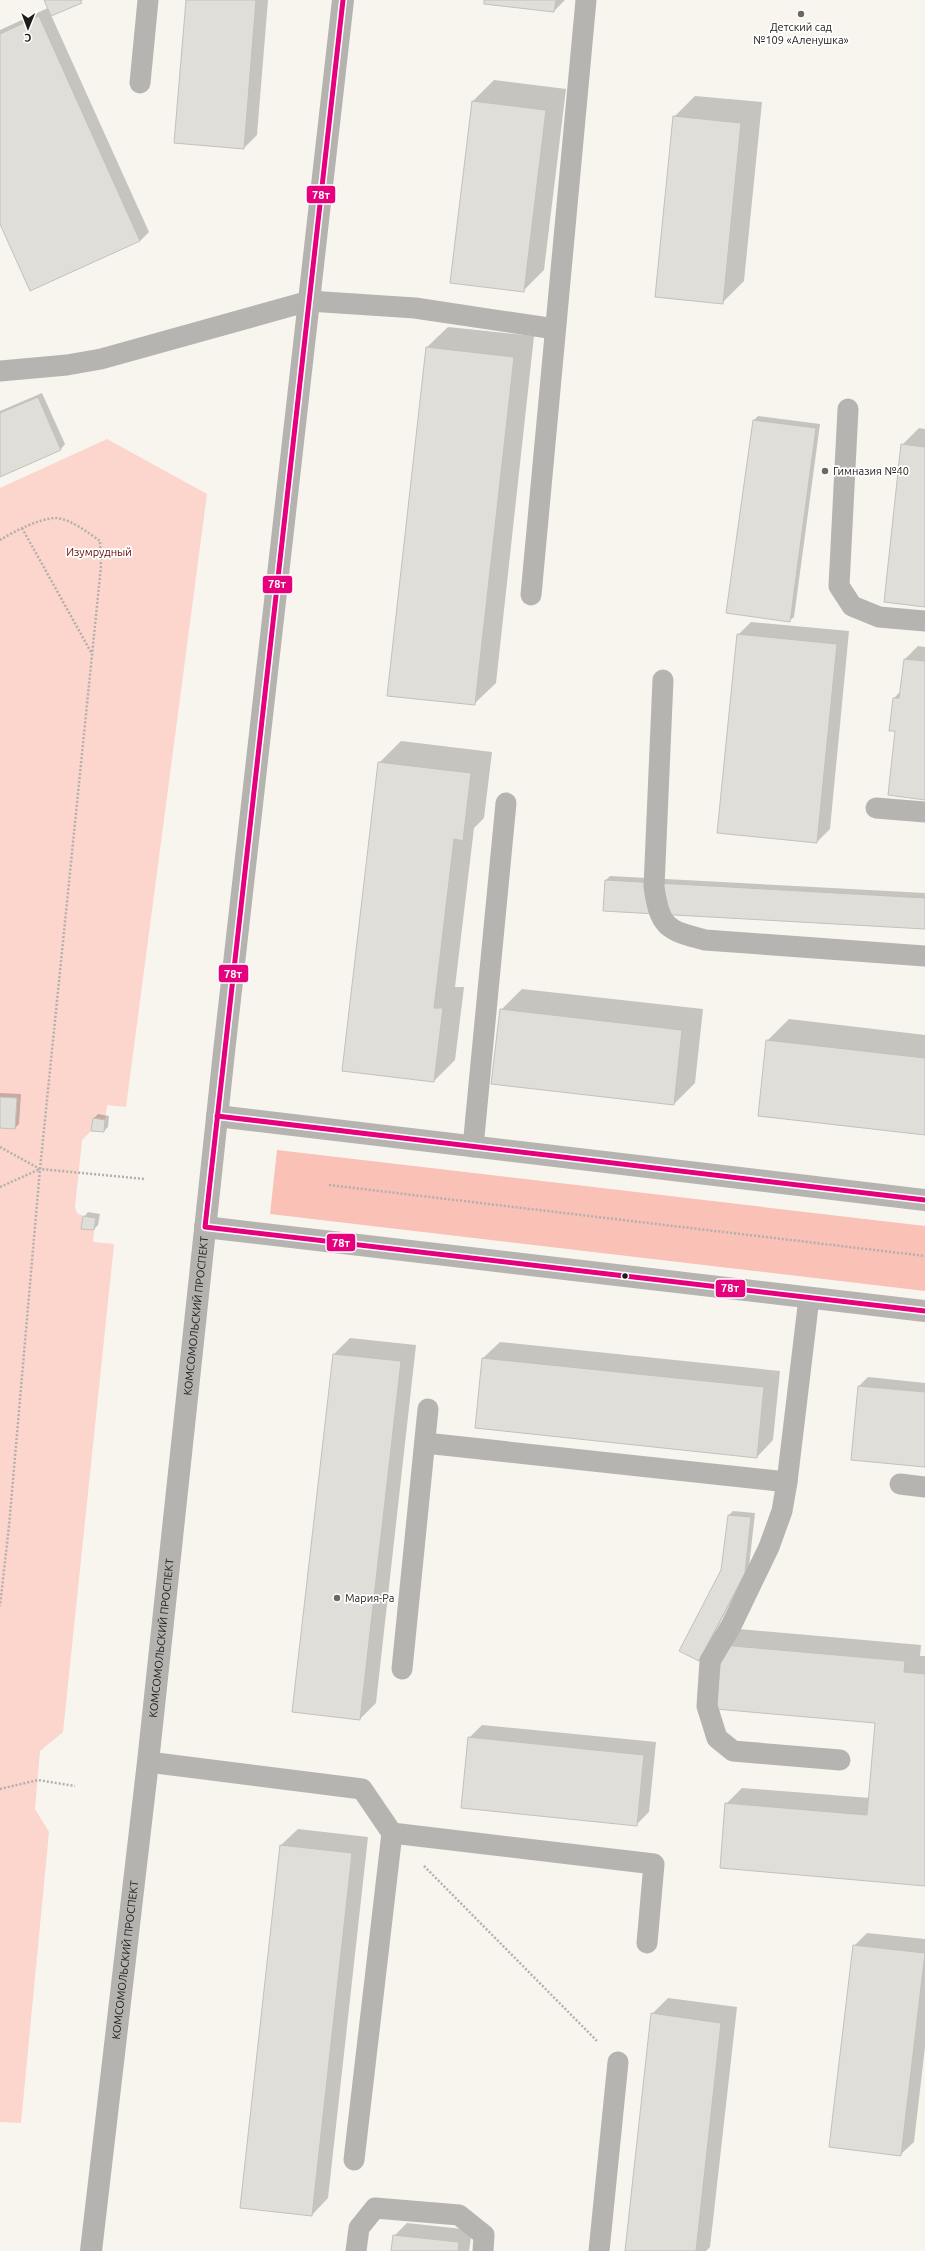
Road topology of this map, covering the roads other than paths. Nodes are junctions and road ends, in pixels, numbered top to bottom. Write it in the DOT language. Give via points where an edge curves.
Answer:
graph roads {
  1 [pos="148,0"];
  2 [pos="343,0"];
  3 [pos="586,0"];
  4 [pos="140,83"];
  5 [pos="309,301"];
  6 [pos="555,329"];
  7 [pos="0,371"];
  8 [pos="848,409"];
  9 [pos="531,596"];
  10 [pos="925,621"];
  11 [pos="663,680"];
  12 [pos="506,803"];
  13 [pos="876,808"];
  14 [pos="925,812"];
  15 [pos="925,956"];
  16 [pos="217,1116"];
  17 [pos="473,1147"];
  18 [pos="925,1200"];
  19 [pos="204,1226"];
  20 [pos="809,1298"];
  21 [pos="925,1311"];
  22 [pos="428,1409"];
  23 [pos="425,1443"];
  24 [pos="787,1482"];
  25 [pos="900,1484"];
  26 [pos="925,1487"];
  27 [pos="402,1669"];
  28 [pos="840,1760"];
  29 [pos="148,1762"];
  30 [pos="392,1833"];
  31 [pos="647,1943"];
  32 [pos="618,2062"];
  33 [pos="354,2160"];
  34 [pos="91,2251"];
  35 [pos="356,2251"];
  36 [pos="483,2251"];
  37 [pos="599,2251"];
  1 -- 4 [label="lane"];
  2 -- 5 [label="main road, КОМСОМОЛЬСКИЙ ПРОСПЕКТ"];
  3 -- 6 [label="lane"];
  5 -- 6 [label="lane" via="415,308"];
  5 -- 7 [label="lane" via="101,359"];
  5 -- 16 [label="main road, КОМСОМОЛЬСКИЙ ПРОСПЕКТ"];
  6 -- 9 [label="lane"];
  8 -- 10 [label="lane" via="839,586 852,606 859,609 879,617"];
  11 -- 15 [label="lane" via="654,887 657,908 664,924 680,934 705,940"];
  12 -- 17 [label="lane"];
  13 -- 14 [label="lane"];
  16 -- 17 [label="street"];
  16 -- 19 [label="main road, КОМСОМОЛЬСКИЙ ПРОСПЕКТ"];
  17 -- 18 [label="street"];
  19 -- 20 [label="street"];
  19 -- 29 [label="main road, КОМСОМОЛЬСКИЙ ПРОСПЕКТ"];
  20 -- 21 [label="street"];
  20 -- 24 [label="lane"];
  22 -- 23 [label="lane"];
  23 -- 24 [label="lane"];
  23 -- 27 [label="lane"];
  24 -- 28 [label="lane" via="782,1511 769,1547 731,1626 710,1661 707,1706 716,1738 733,1751"];
  25 -- 26 [label="lane"];
  29 -- 30 [label="lane" via="362,1789"];
  29 -- 34 [label="main road, КОМСОМОЛЬСКИЙ ПРОСПЕКТ"];
  30 -- 31 [label="lane" via="654,1864"];
  30 -- 33 [label="lane"];
  32 -- 37 [label="lane"];
  35 -- 36 [label="lane" via="359,2228 375,2208 459,2215 484,2235"];
}
